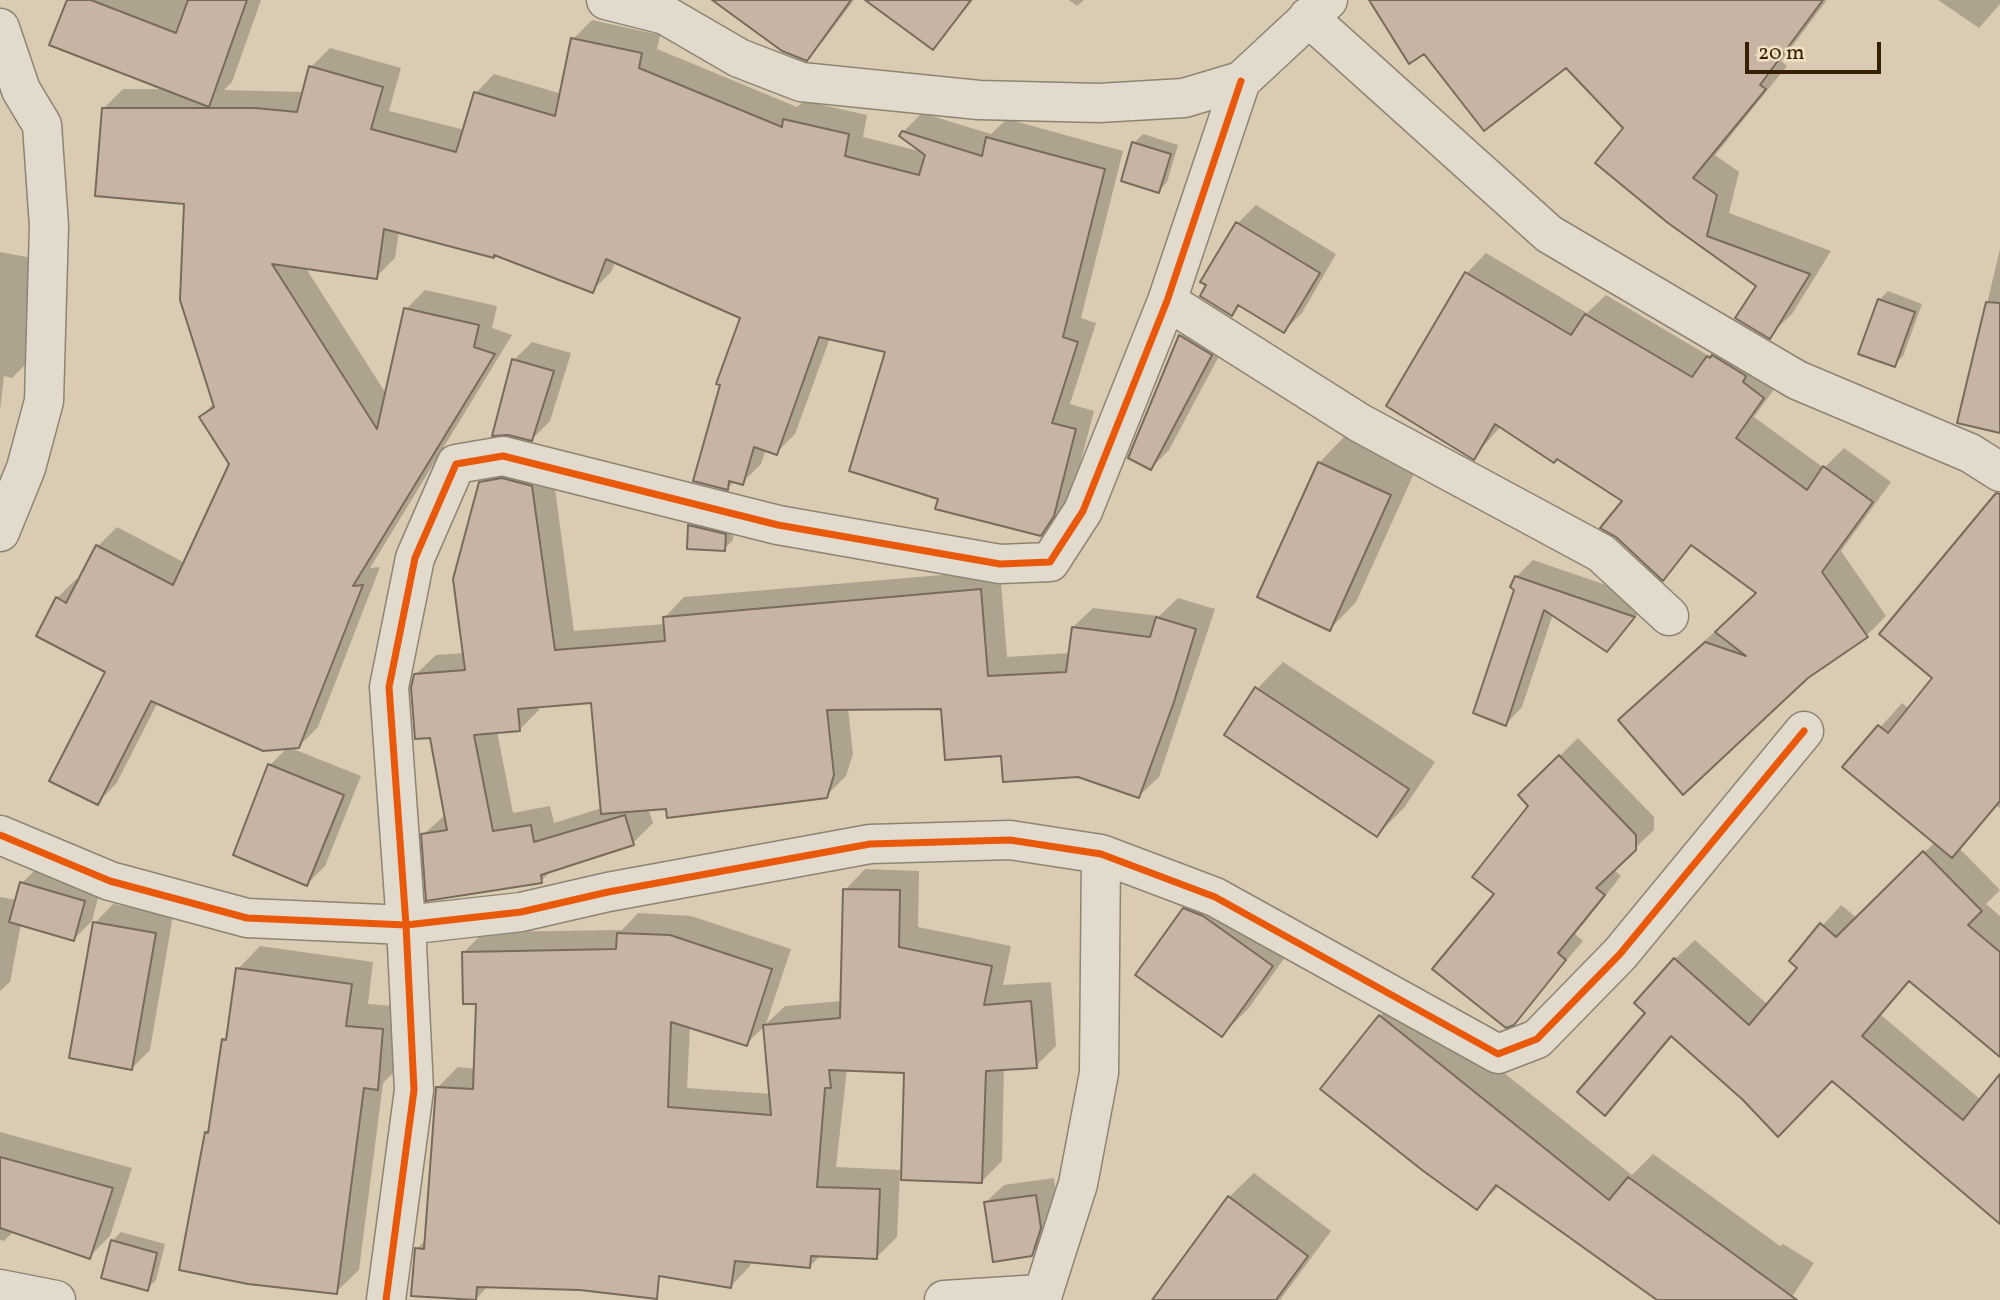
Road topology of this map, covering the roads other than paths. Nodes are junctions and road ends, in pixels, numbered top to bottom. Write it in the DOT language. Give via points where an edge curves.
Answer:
graph roads {
  1 [pos="5,0"];
  2 [pos="606,0"];
  3 [pos="669,8"];
  4 [pos="1318,9"];
  5 [pos="0,10"];
  6 [pos="0,28"];
  7 [pos="1241,81"];
  8 [pos="10,89"];
  9 [pos="1167,301"];
  10 [pos="2000,472"];
  11 [pos="0,532"];
  12 [pos="1669,616"];
  13 [pos="1804,731"];
  14 [pos="0,835"];
  15 [pos="1101,854"];
  16 [pos="406,925"];
  17 [pos="0,1289"];
  18 [pos="1040,1297"];
  19 [pos="56,1300"];
  20 [pos="386,1300"];
  21 [pos="944,1300"];
  1 -- 5 [label="street"];
  2 -- 3 [label="street"];
  3 -- 7 [label="street" via="739,58 801,82 979,100 1099,103 1184,98"];
  4 -- 7 [label="street"];
  4 -- 10 [label="street" via="1549,234 1797,380 1970,453"];
  6 -- 8 [label="street"];
  7 -- 9 [label="street"];
  8 -- 11 [label="street" via="41,125 48,226 47,340 44,401 26,468"];
  9 -- 12 [label="street" via="1360,423 1601,552"];
  9 -- 16 [label="street" via="1083,512 1051,562 1000,564 778,525 503,456 456,464 415,558 389,687"];
  13 -- 15 [label="street" via="1620,954 1537,1039 1498,1054 1215,897"];
  14 -- 16 [label="street" via="110,881 247,918"];
  15 -- 16 [label="street" via="1010,840 870,844 608,891 521,912"];
  15 -- 18 [label="street" via="1099,1073 1077,1184"];
  16 -- 20 [label="street" via="414,1090"];
  17 -- 19 [label="street"];
  18 -- 21 [label="street"];
}
